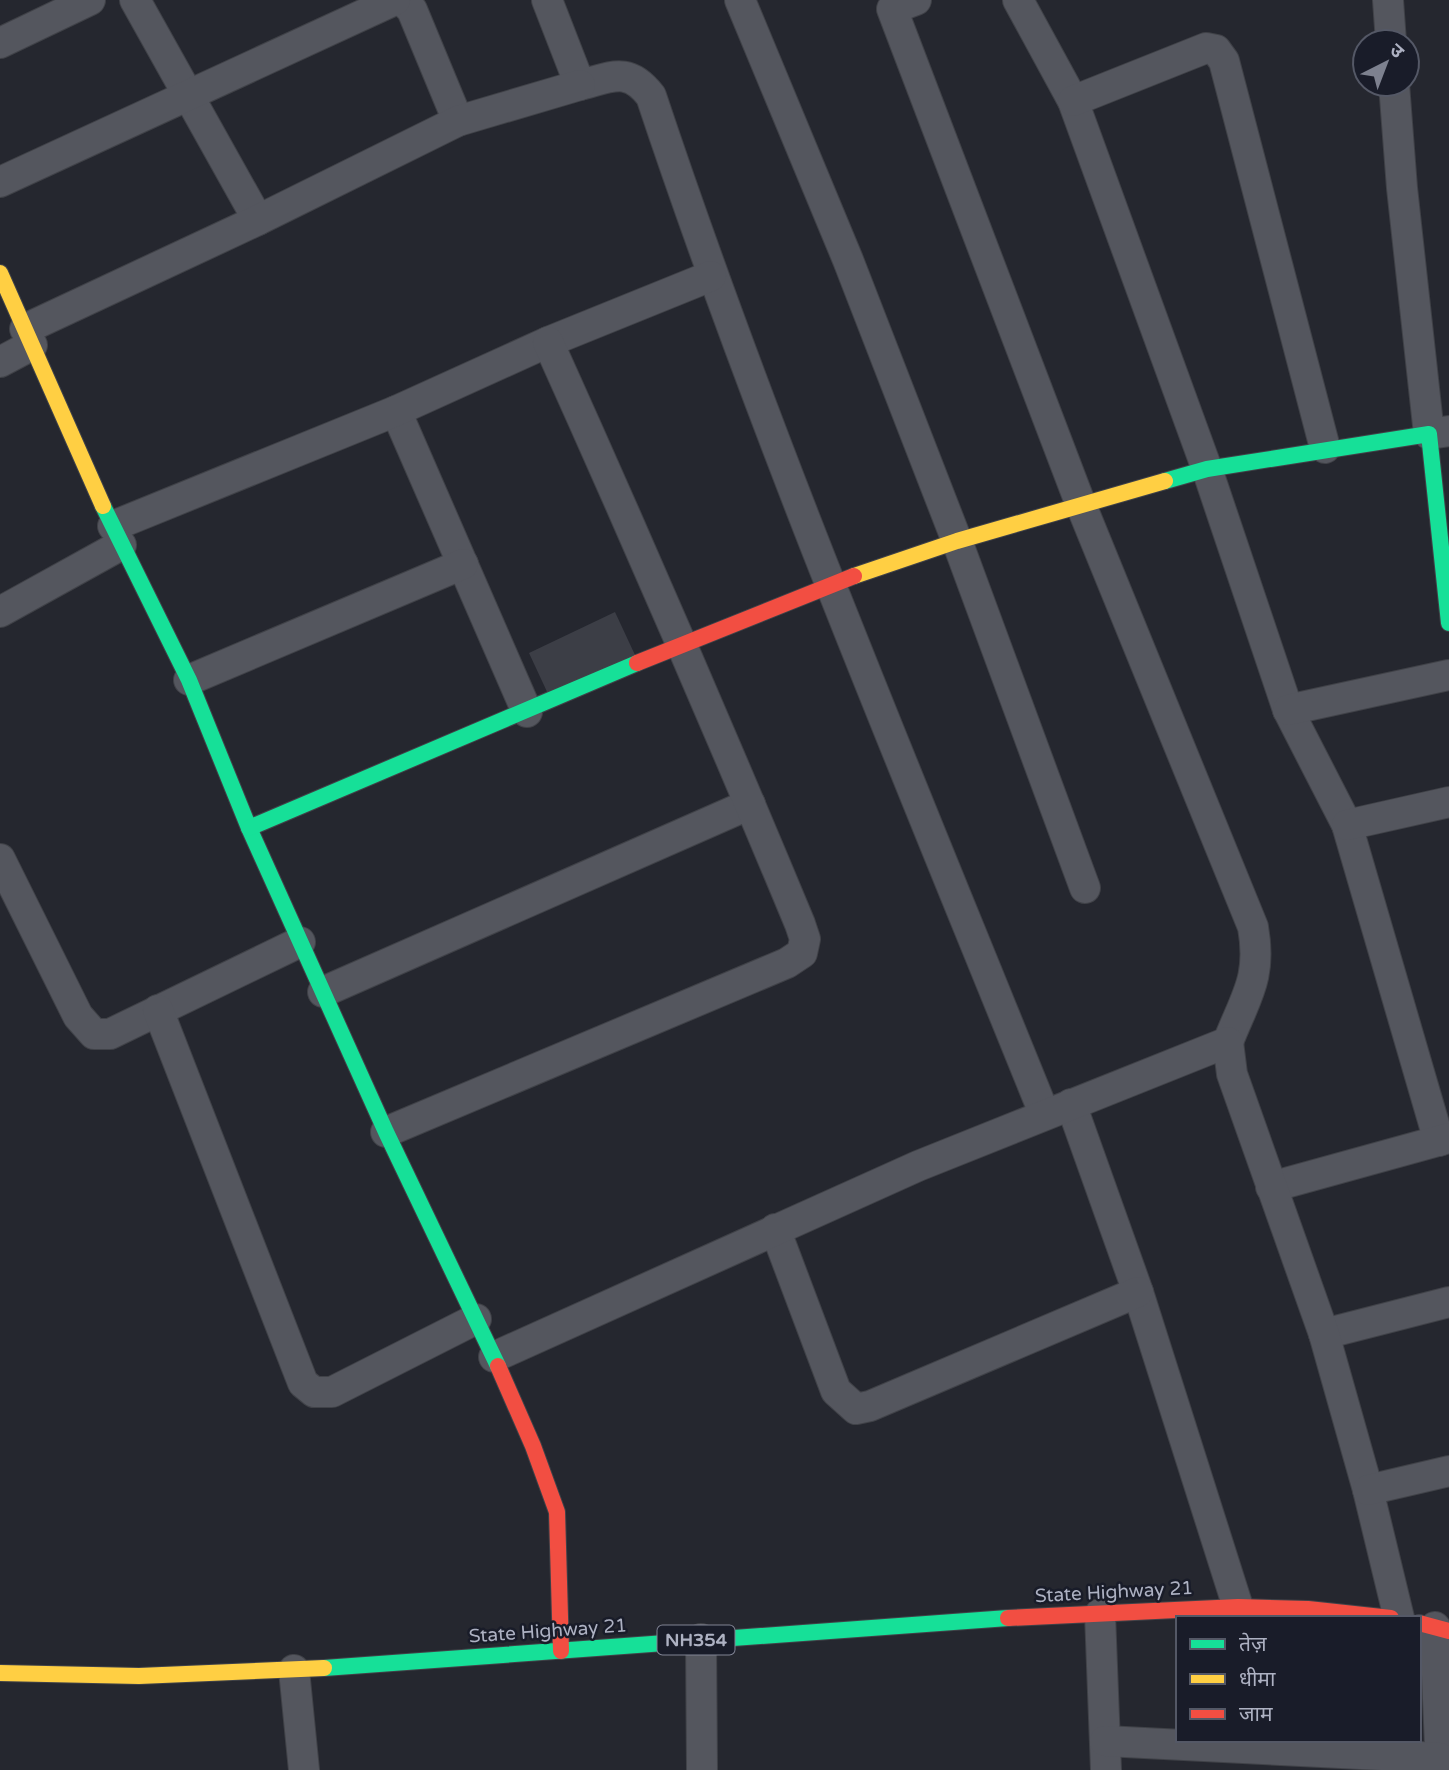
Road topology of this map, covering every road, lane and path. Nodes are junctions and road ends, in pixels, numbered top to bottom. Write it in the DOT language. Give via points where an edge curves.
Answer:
graph roads {
  1 [pos="90,0"];
  2 [pos="135,0"];
  3 [pos="395,0"];
  4 [pos="402,0"];
  5 [pos="547,0"];
  6 [pos="740,0"];
  7 [pos="1018,0"];
  8 [pos="1388,0"];
  9 [pos="899,3"];
  10 [pos="1390,28"];
  11 [pos="0,43"];
  12 [pos="580,85"];
  13 [pos="189,94"];
  14 [pos="1395,98"];
  15 [pos="1073,101"];
  16 [pos="458,121"];
  17 [pos="0,182"];
  18 [pos="258,220"];
  19 [pos="0,273"];
  20 [pos="711,276"];
  21 [pos="29,337"];
  22 [pos="548,342"];
  23 [pos="0,362"];
  24 [pos="396,411"];
  25 [pos="1439,432"];
  26 [pos="1325,448"];
  27 [pos="1207,469"];
  28 [pos="1081,505"];
  29 [pos="117,536"];
  30 [pos="957,541"];
  31 [pos="463,564"];
  32 [pos="831,584"];
  33 [pos="0,612"];
  34 [pos="1449,623"];
  35 [pos="683,642"];
  36 [pos="1449,676"];
  37 [pos="189,680"];
  38 [pos="1288,710"];
  39 [pos="527,712"];
  40 [pos="1449,802"];
  41 [pos="750,804"];
  42 [pos="1347,825"];
  43 [pos="249,828"];
  44 [pos="0,859"];
  45 [pos="1085,888"];
  46 [pos="300,942"];
  47 [pos="323,992"];
  48 [pos="158,1010"];
  49 [pos="1228,1042"];
  50 [pos="1058,1109"];
  51 [pos="386,1132"];
  52 [pos="1444,1140"];
  53 [pos="1272,1187"];
  54 [pos="775,1229"];
  55 [pos="1138,1292"];
  56 [pos="1449,1301"];
  57 [pos="476,1319"];
  58 [pos="1324,1334"];
  59 [pos="494,1357"];
  60 [pos="1449,1471"];
  61 [pos="1368,1490"];
  62 [pos="1238,1608"];
  63 [pos="1100,1614"];
  64 [pos="1373,1616"];
  65 [pos="1399,1616"];
  66 [pos="1435,1627"];
  67 [pos="701,1639"];
  68 [pos="561,1651"];
  69 [pos="294,1670"];
  70 [pos="0,1673"];
  71 [pos="1106,1755"];
  72 [pos="1440,1764"];
  73 [pos="304,1770"];
  74 [pos="702,1770"];
  1 -- 11 [label="street"];
  2 -- 13 [label="street"];
  3 -- 13 [label="street"];
  4 -- 16 [label="street" via="412,10"];
  5 -- 12 [label="street"];
  6 -- 30 [label="street"];
  7 -- 15 [label="street"];
  8 -- 10 [label="street"];
  9 -- 28 [label="street"];
  12 -- 16 [label="street"];
  12 -- 20 [label="street" via="619,75 632,78 651,96"];
  13 -- 17 [label="street"];
  13 -- 18 [label="street"];
  14 -- 25 [label="street" via="1402,188"];
  15 -- 26 [label="street" via="1206,48 1216,50 1224,61"];
  15 -- 27 [label="street"];
  16 -- 18 [label="street"];
  18 -- 21 [label="street"];
  19 -- 21 [label="main road"];
  20 -- 22 [label="street"];
  20 -- 32 [label="street"];
  21 -- 23 [label="street"];
  21 -- 29 [label="main road"];
  22 -- 24 [label="street"];
  22 -- 35 [label="street"];
  24 -- 29 [label="street"];
  24 -- 31 [label="street"];
  25 -- 26 [label="main road"];
  25 -- 34 [label="main road"];
  26 -- 27 [label="main road"];
  27 -- 28 [label="main road"];
  27 -- 38 [label="street"];
  28 -- 30 [label="main road"];
  28 -- 49 [label="street" via="1253,927 1258,955 1254,978"];
  29 -- 33 [label="street"];
  29 -- 37 [label="main road"];
  30 -- 32 [label="main road"];
  30 -- 45 [label="street"];
  31 -- 37 [label="street"];
  31 -- 39 [label="street"];
  32 -- 35 [label="main road"];
  32 -- 50 [label="street"];
  35 -- 39 [label="main road"];
  35 -- 41 [label="street"];
  36 -- 38 [label="street"];
  37 -- 43 [label="main road"];
  38 -- 42 [label="street"];
  39 -- 43 [label="main road"];
  40 -- 42 [label="street"];
  41 -- 47 [label="street"];
  41 -- 51 [label="street" via="800,924 805,939 802,953"];
  42 -- 52 [label="street"];
  43 -- 46 [label="main road"];
  44 -- 48 [label="street" via="86,1028 94,1034 110,1034"];
  46 -- 47 [label="main road"];
  46 -- 48 [label="street"];
  47 -- 51 [label="main road"];
  48 -- 57 [label="street" via="303,1383 314,1392 332,1392"];
  49 -- 50 [label="street"];
  49 -- 53 [label="street" via="1232,1074"];
  50 -- 54 [label="street"];
  50 -- 55 [label="street"];
  51 -- 57 [label="main road"];
  52 -- 53 [label="street"];
  53 -- 58 [label="street"];
  54 -- 55 [label="street" via="836,1391 856,1409"];
  54 -- 59 [label="street"];
  55 -- 62 [label="street"];
  56 -- 58 [label="street"];
  57 -- 59 [label="main road"];
  58 -- 61 [label="street"];
  59 -- 68 [label="main road" via="557,1512"];
  60 -- 61 [label="street"];
  61 -- 65 [label="street"];
  62 -- 63 [label="main road, State Highway 21 / NH354"];
  62 -- 64 [label="main road, State Highway 21 / NH354"];
  63 -- 67 [label="main road, State Highway 21 / NH354"];
  63 -- 71 [label="street"];
  66 -- 72 [label="street"];
  67 -- 68 [label="main road, State Highway 21 / NH354"];
  67 -- 74 [label="street"];
  68 -- 69 [label="main road, State Highway 21 / NH354"];
  69 -- 70 [label="main road, State Highway 21 / NH354" via="127,1676"];
  69 -- 73 [label="street"];
  71 -- 72 [label="street"];
}
